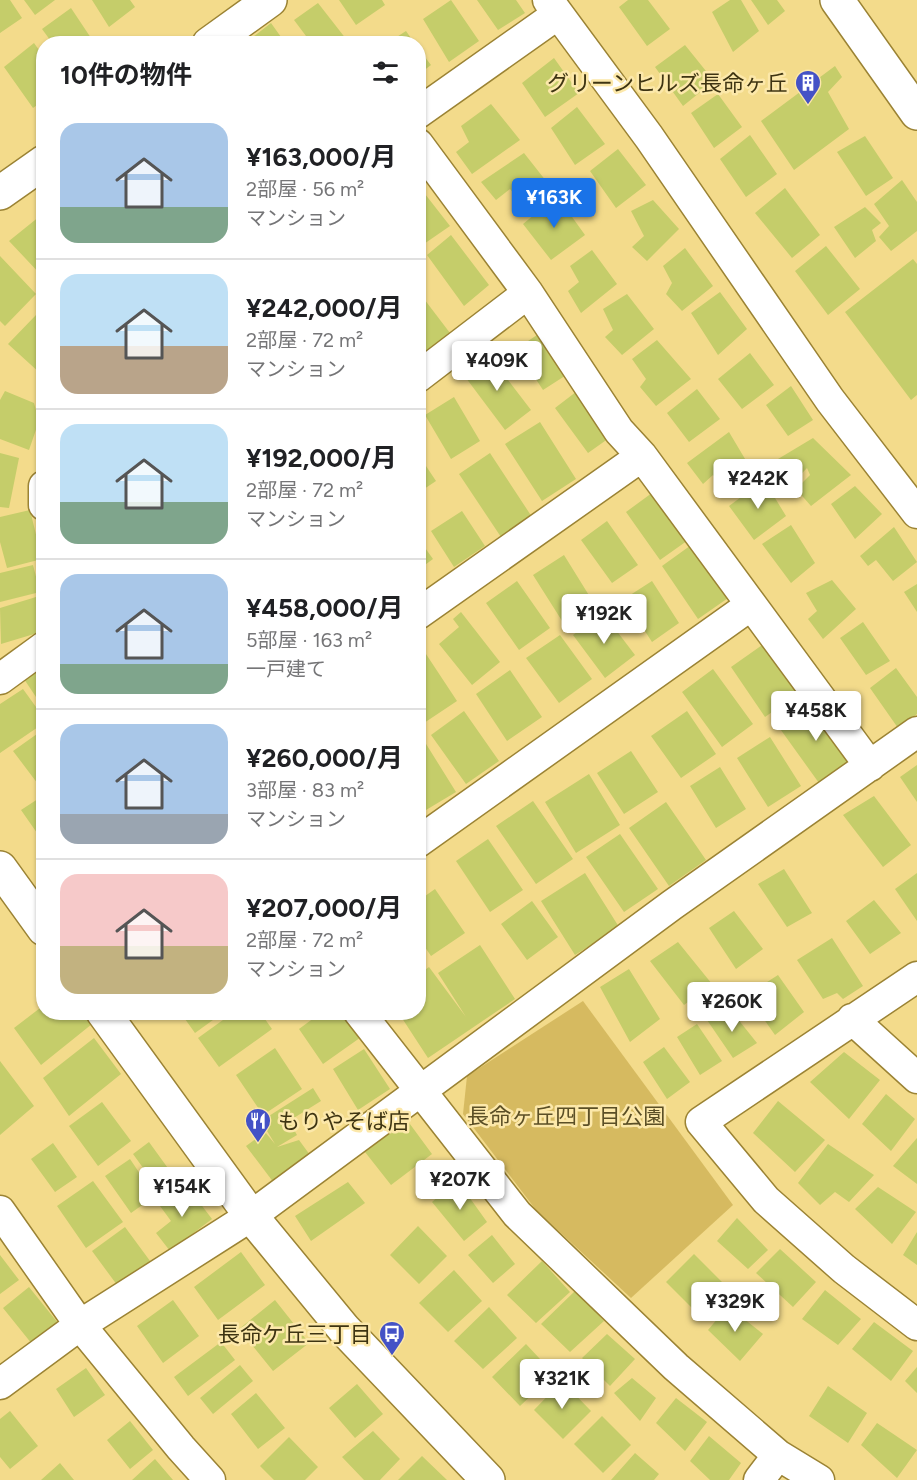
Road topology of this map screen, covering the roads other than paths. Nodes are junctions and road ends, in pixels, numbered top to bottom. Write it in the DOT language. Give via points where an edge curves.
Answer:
graph roads {
  1 [pos="270,0"];
  2 [pos="837,0"];
  3 [pos="553,7"];
  4 [pos="220,36"];
  5 [pos="426,107"];
  6 [pos="917,113"];
  7 [pos="426,155"];
  8 [pos="36,168"];
  9 [pos="0,193"];
  10 [pos="528,293"];
  11 [pos="426,370"];
  12 [pos="642,456"];
  13 [pos="915,505"];
  14 [pos="751,605"];
  15 [pos="426,608"];
  16 [pos="36,653"];
  17 [pos="0,679"];
  18 [pos="917,732"];
  19 [pos="870,766"];
  20 [pos="426,836"];
  21 [pos="0,868"];
  22 [pos="36,918"];
  23 [pos="917,977"];
  24 [pos="852,1019"];
  25 [pos="109,1020"];
  26 [pos="365,1020"];
  27 [pos="917,1078"];
  28 [pos="420,1089"];
  29 [pos="0,1211"];
  30 [pos="251,1216"];
  31 [pos="80,1325"];
  32 [pos="917,1325"];
  33 [pos="0,1384"];
  34 [pos="778,1455"];
  35 [pos="210,1480"];
  36 [pos="488,1480"];
  37 [pos="759,1480"];
  38 [pos="819,1480"];
  1 -- 4 [label="street"];
  2 -- 6 [label="street"];
  3 -- 5 [label="street"];
  3 -- 13 [label="street" via="649,137 830,400"];
  7 -- 10 [label="street"];
  8 -- 9 [label="street"];
  10 -- 11 [label="street"];
  10 -- 12 [label="street" via="619,431"];
  12 -- 14 [label="street"];
  12 -- 15 [label="street"];
  14 -- 19 [label="street"];
  14 -- 20 [label="street"];
  16 -- 17 [label="street"];
  18 -- 19 [label="street"];
  19 -- 28 [label="street"];
  21 -- 22 [label="street"];
  23 -- 24 [label="street"];
  24 -- 27 [label="street"];
  24 -- 32 [label="street" via="700,1122 765,1200 844,1269"];
  25 -- 30 [label="street"];
  26 -- 28 [label="street"];
  28 -- 30 [label="street"];
  28 -- 34 [label="street" via="517,1214 676,1367"];
  29 -- 31 [label="street"];
  30 -- 31 [label="street"];
  30 -- 36 [label="street" via="344,1329"];
  31 -- 33 [label="street"];
  31 -- 35 [label="street"];
  34 -- 37 [label="street"];
  34 -- 38 [label="street"];
}
